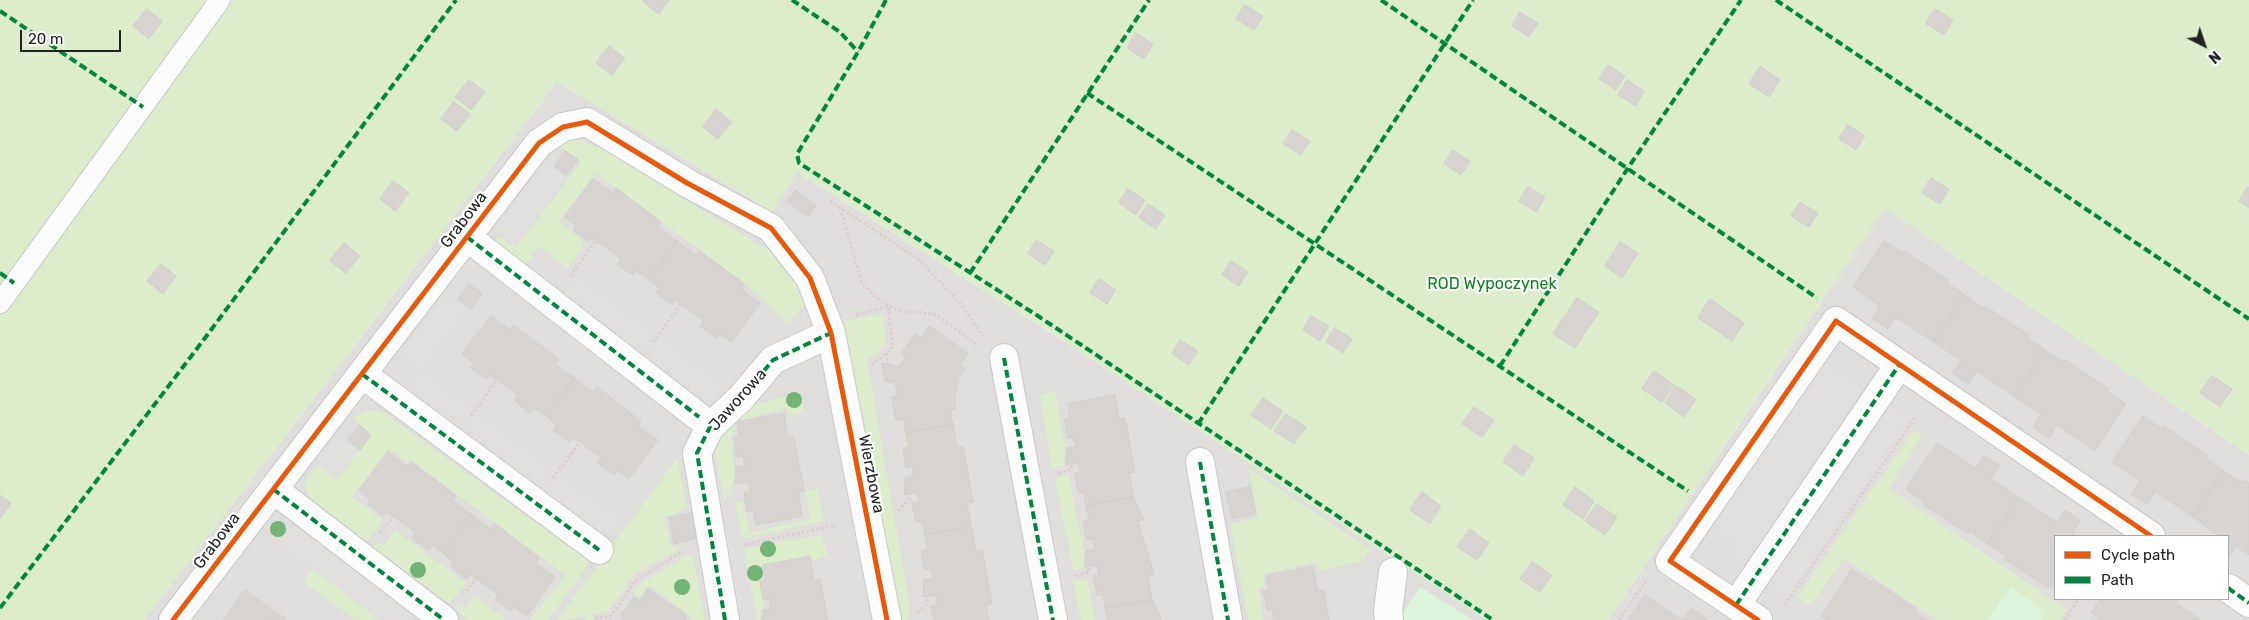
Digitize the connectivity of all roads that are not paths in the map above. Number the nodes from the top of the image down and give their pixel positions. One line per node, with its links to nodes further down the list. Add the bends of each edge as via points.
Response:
1 (220, 0): 3 (lane)
2 (467, 237): 4 (street, Grabowa, via 539,143 563,126 586,122 687,183 771,228); 7 (street, Grabowa); 8 (street)
3 (0, 303)
4 (841, 324): 19 (street, Jaworowa, via 773,360 741,398 710,427 697,453); 20 (street, Wierzbowa, via 868,519)
5 (992, 350): 21 (street)
6 (1899, 365): 11 (street); 16 (street); 16 (street, via 1836,321 1670,561)
7 (362, 374): 10 (street, Grabowa); 12 (street)
8 (699, 417)
9 (1200, 462): 22 (street)
10 (273, 489): 17 (street, Grabowa); 18 (street)
11 (2150, 535)
12 (599, 550)
13 (1393, 572): 23 (street)
14 (2229, 589): 15 (street)
15 (2249, 603)
16 (1747, 613)
17 (173, 620)
18 (444, 620)
19 (725, 620)
20 (887, 620)
21 (1053, 620)
22 (1228, 620)
23 (1389, 620)

